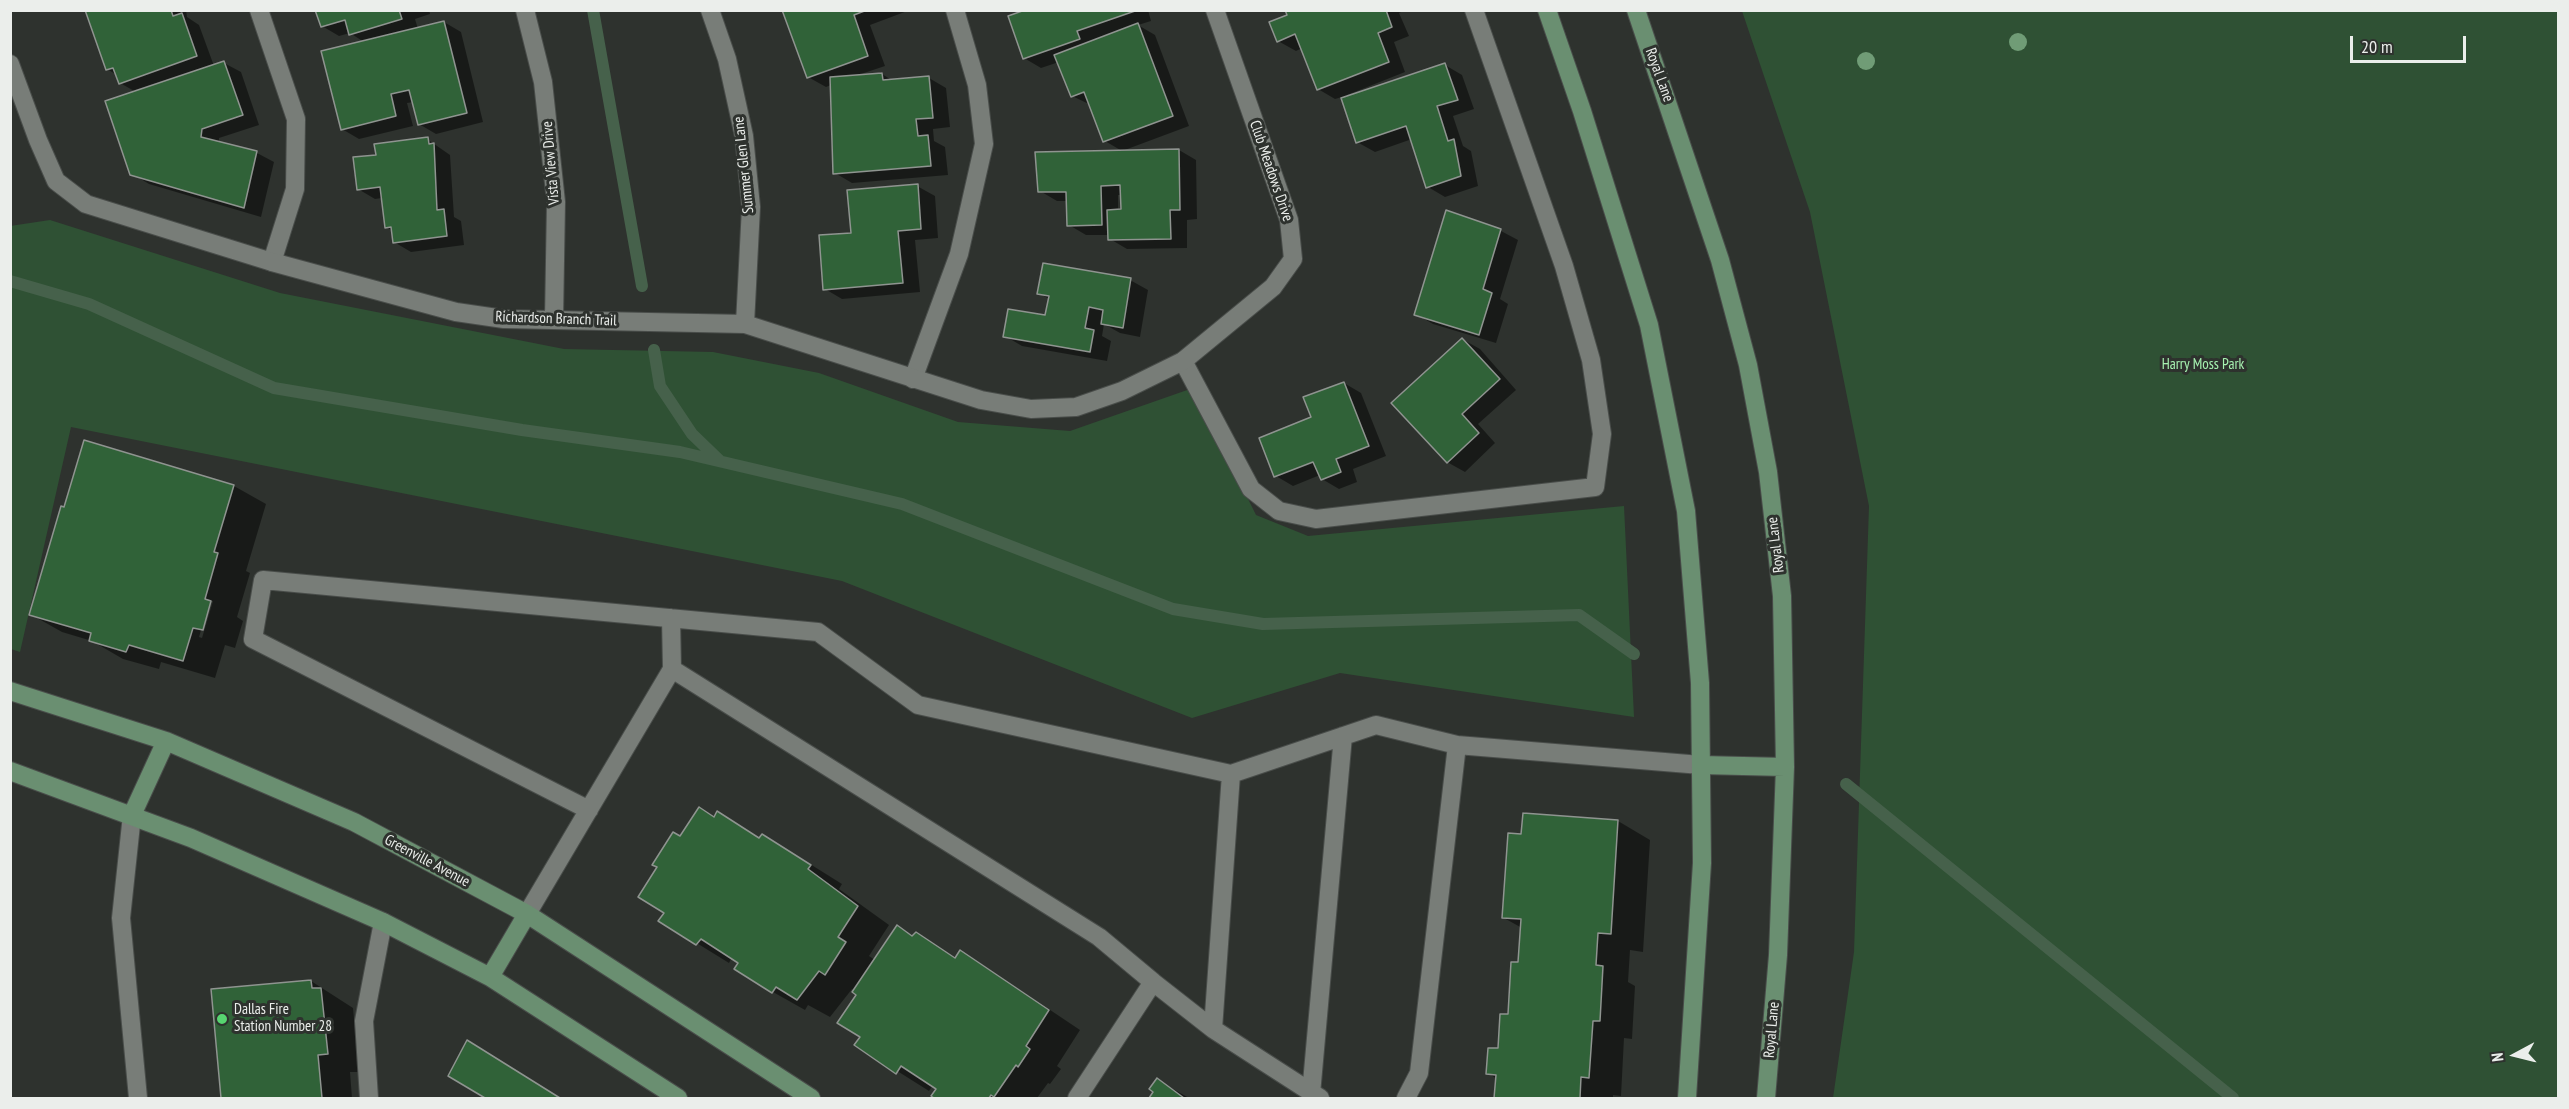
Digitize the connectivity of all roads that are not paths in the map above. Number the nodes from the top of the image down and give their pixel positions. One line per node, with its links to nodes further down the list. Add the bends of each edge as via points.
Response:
1 (259, 10): 10 (street, via 296,119 295,189)
2 (525, 10): 11 (street, Vista View Drive, via 543,82 556,202)
3 (710, 10): 12 (street, Summer Glen Lane, via 727,59 744,136 751,207)
4 (955, 10): 14 (street, via 977,85 984,144 959,254)
5 (1215, 10): 13 (street, Club Meadows Drive, via 1289,220 1293,259 1273,287)
6 (1474, 10): 13 (street, via 1564,266 1591,360 1602,434 1595,487 1316,519 1279,511 1251,489)
7 (1547, 10): 21 (main road, via 1649,325 1686,511 1700,683)
8 (1636, 10): 22 (main road, Royal Lane, via 1720,260 1748,365 1768,472 1782,596)
9 (10, 64): 10 (street, Richardson Branch Trail, via 56,181 86,204)
10 (272, 262): 11 (street, Richardson Branch Trail, via 456,312 504,319)
11 (554, 319): 12 (street, Richardson Branch Trail)
12 (745, 324): 14 (street, Richardson Branch Trail)
13 (1183, 361): 14 (street, Richardson Branch Trail, via 1122,391 1076,407 1031,409 981,400)
14 (913, 380)
15 (671, 618): 16 (street); 24 (street, via 818,632 918,705); 25 (street, via 263,580 253,639)
16 (672, 669): 25 (street); 30 (street, via 1099,937)
17 (10, 691): 19 (main road, Greenville Avenue)
18 (1343, 736): 20 (street, via 1376,724); 24 (street); 32 (street)
19 (166, 741): 26 (main road); 27 (main road, Greenville Avenue, via 354,822)
20 (1456, 745): 21 (street); 38 (street, via 1419,1073)
21 (1701, 765): 22 (main road); 39 (main road, via 1702,863)
22 (1785, 767): 40 (main road, Royal Lane, via 1778,955)
23 (10, 771): 26 (main road)
24 (1231, 774): 31 (street)
25 (589, 810): 27 (street)
26 (132, 815): 28 (main road); 33 (street, via 121,918)
27 (527, 914): 29 (main road); 36 (main road, Greenville Avenue)
28 (383, 922): 29 (main road); 34 (street, via 364,1021)
29 (490, 977): 35 (main road)
30 (1153, 982): 31 (street); 37 (street)
31 (1214, 1029): 32 (street)
32 (1316, 1096)
33 (138, 1098)
34 (369, 1098)
35 (678, 1098)
36 (811, 1098)
37 (1077, 1098)
38 (1406, 1098)
39 (1687, 1098)
40 (1766, 1098)

